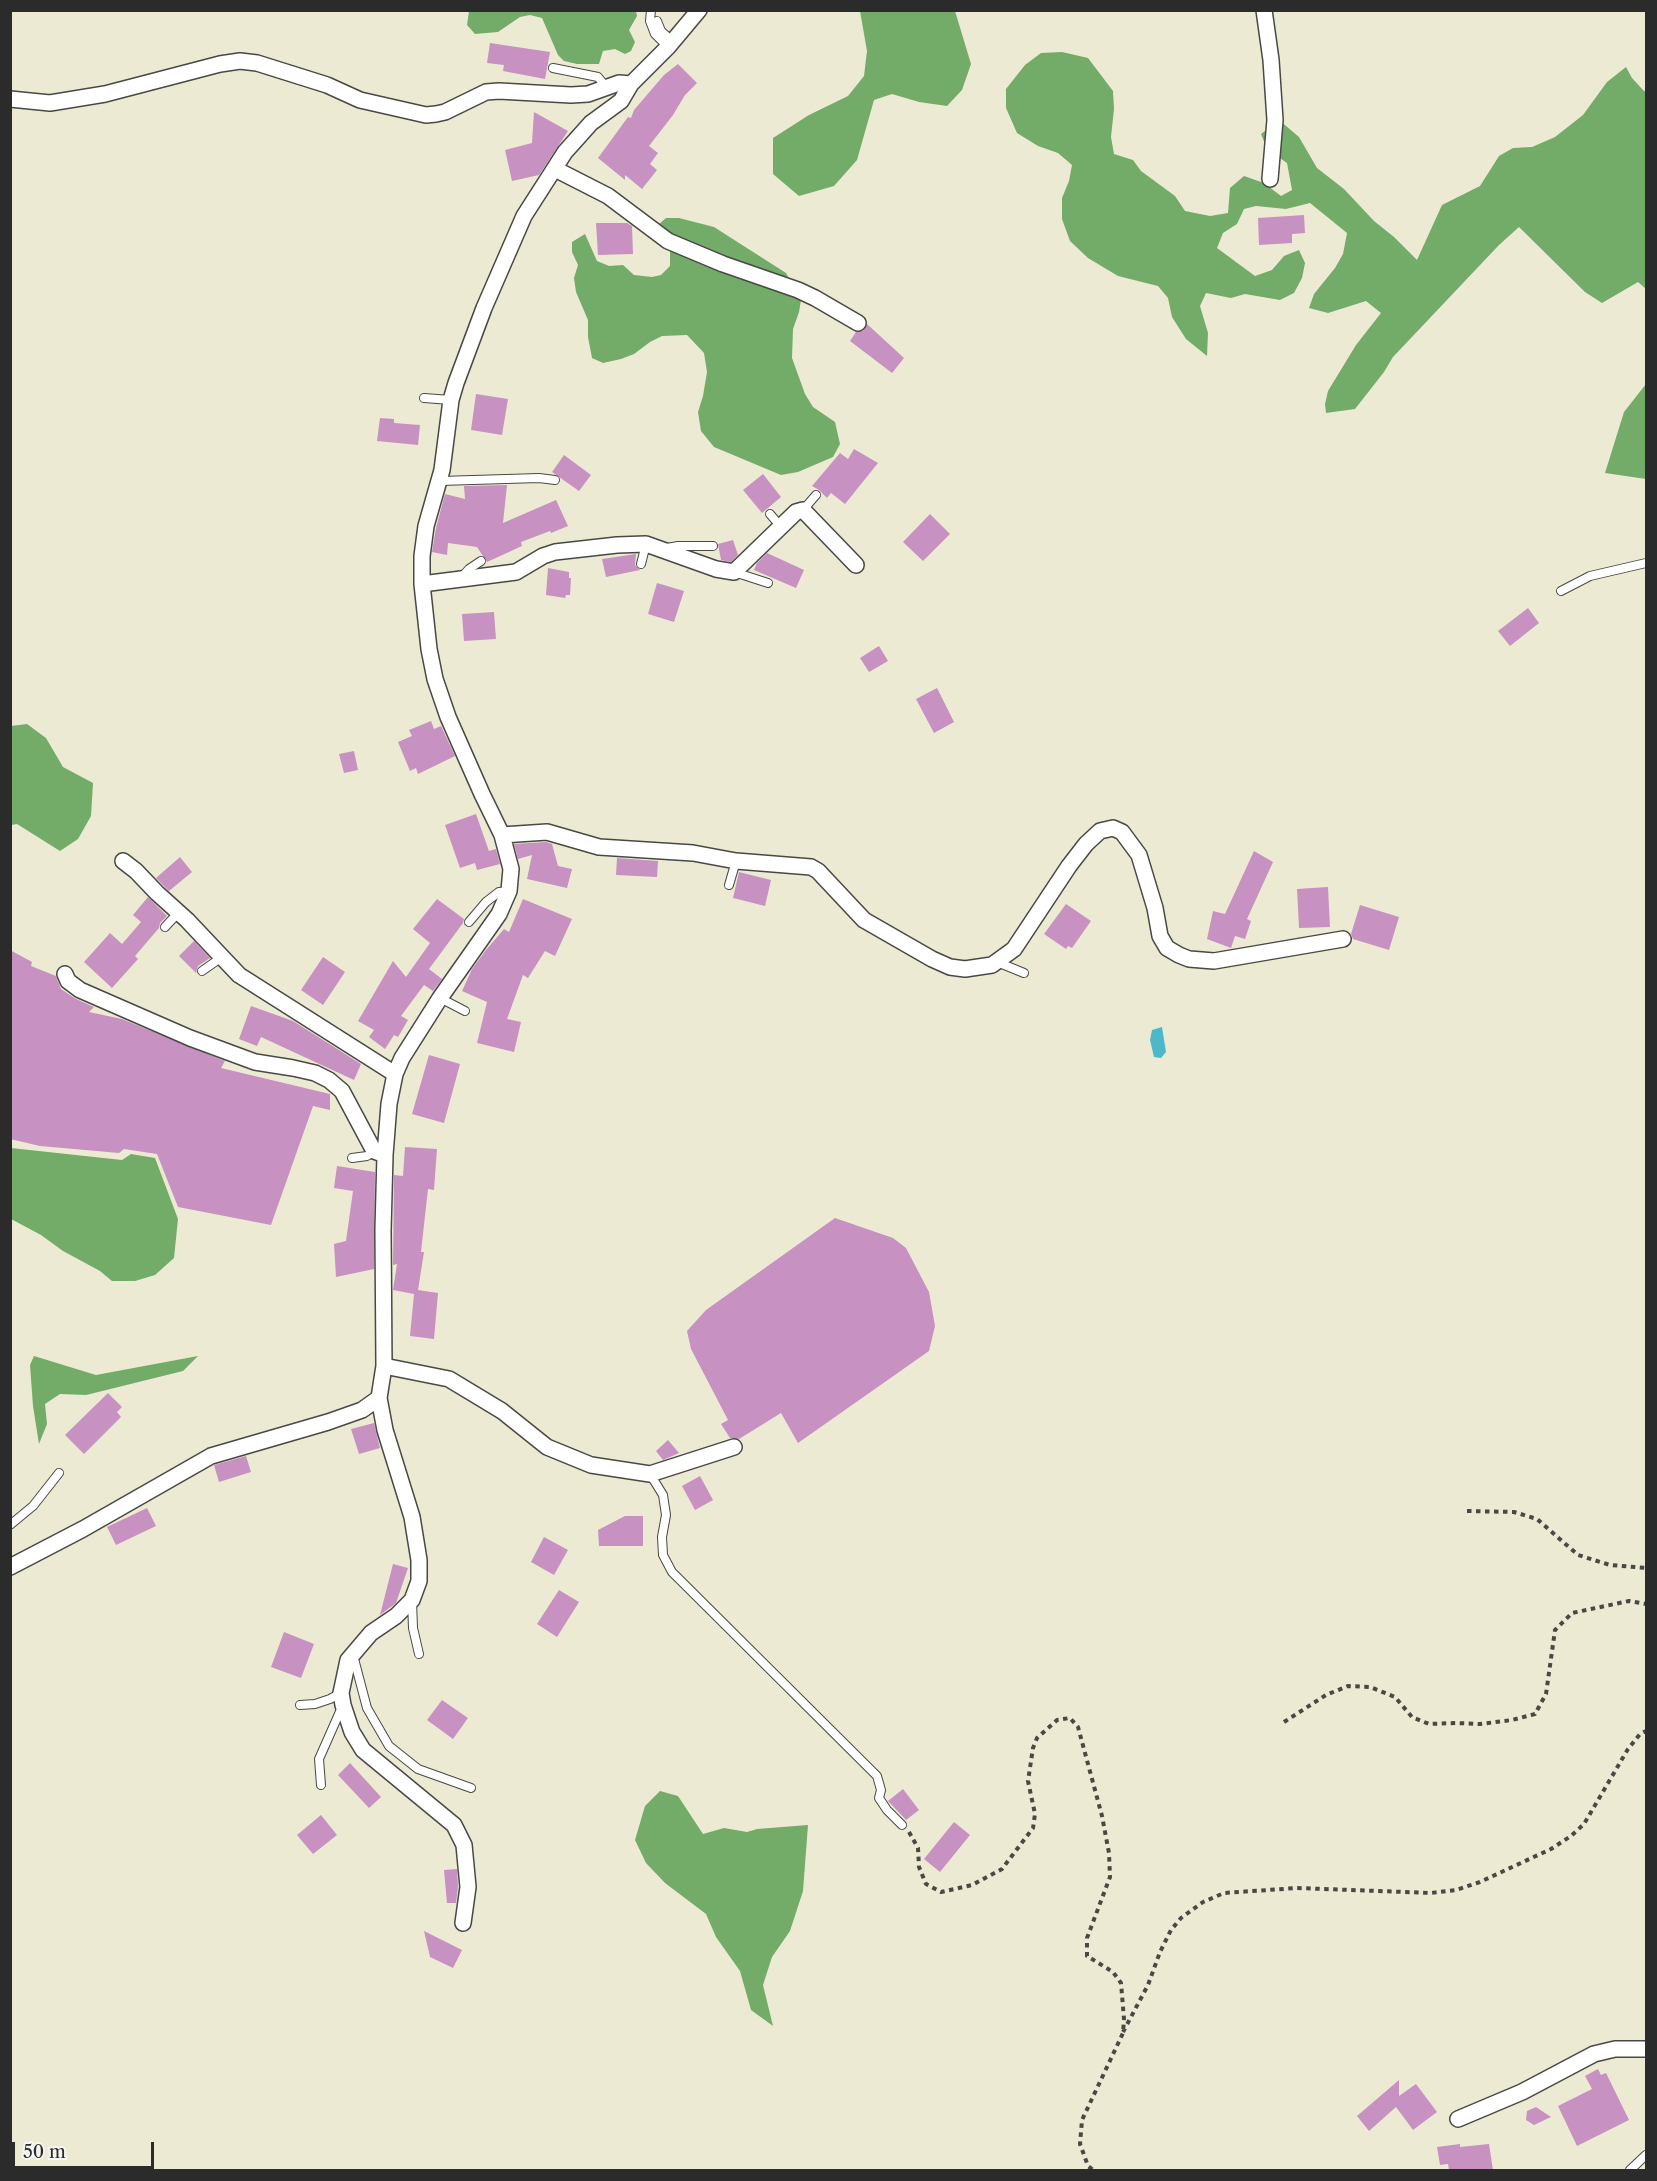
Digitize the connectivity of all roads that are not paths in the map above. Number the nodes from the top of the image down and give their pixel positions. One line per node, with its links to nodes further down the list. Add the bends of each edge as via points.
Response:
1 (651, 10): 5 (lane, via 655,34)
2 (699, 10): 5 (street)
3 (1264, 10): 11 (street, via 1275,120)
4 (657, 21): 5 (lane)
5 (670, 44): 7 (street)
6 (553, 68): 8 (lane, via 598,77)
7 (631, 84): 8 (street); 10 (street, via 621,101 576,137)
8 (606, 87): 9 (street, via 571,95 486,92 445,112 426,115 360,100 327,85 240,61 105,94 50,103)
9 (10, 99)
10 (555, 169): 12 (street, via 608,196 668,241 798,290); 14 (street, via 524,216 484,308)
11 (1270, 179)
12 (858, 323)
13 (424, 398): 14 (lane)
14 (451, 400): 16 (street)
15 (555, 480): 16 (lane)
16 (440, 481): 31 (street, via 426,526)
17 (816, 495): 18 (lane)
18 (803, 510): 20 (street); 27 (street)
19 (770, 514): 20 (lane)
20 (781, 526): 28 (street)
21 (646, 544): 23 (street); 26 (lane); 29 (street, via 555,552 516,572)
22 (713, 546): 23 (lane)
23 (662, 549): 28 (street)
24 (481, 561): 29 (lane)
25 (1647, 563): 32 (lane, via 1590,576)
26 (641, 564)
27 (856, 565)
28 (734, 572): 30 (lane)
29 (460, 579): 31 (street)
30 (768, 583)
31 (422, 584): 33 (street, via 435,679 448,717)
32 (1561, 591)
33 (502, 834): 35 (street, via 547,832 599,847 693,853); 37 (street, via 511,869)
34 (123, 861): 38 (street)
35 (736, 861): 36 (lane); 43 (street, via 811,867 864,920 950,968 981,968)
36 (729, 885)
37 (509, 891): 39 (lane, via 499,892); 47 (street, via 500,914)
38 (178, 913): 40 (lane); 42 (street)
39 (469, 921)
40 (165, 927)
41 (1343, 939): 43 (street, via 1214,961 1179,955 1167,948 1160,936 1139,855 1122,832 1113,828 1100,831 1086,844 1014,949)
42 (222, 957): 44 (lane); 49 (street, via 239,975)
43 (997, 962): 45 (lane)
44 (202, 971)
45 (1024, 973)
46 (66, 974): 50 (street, via 68,981 80,990 190,1038 255,1062 293,1068 329,1080 342,1091)
47 (440, 998): 48 (lane); 49 (street)
48 (465, 1011)
49 (395, 1074): 50 (street)
50 (380, 1153): 51 (lane); 52 (street)
51 (352, 1158)
52 (384, 1366): 53 (street); 56 (street, via 449,1379 502,1411 547,1447 591,1465)
53 (379, 1398): 58 (street, via 362,1410 328,1422 211,1456); 59 (street, via 412,1517 419,1560)
54 (734, 1447): 56 (street)
55 (59, 1473): 57 (lane, via 33,1506)
56 (650, 1474): 66 (lane, via 663,1495 663,1555 672,1572 877,1776 879,1798)
57 (10, 1525)
58 (10, 1567)
59 (412, 1600): 60 (street); 61 (lane)
60 (353, 1654): 62 (street, via 344,1670); 65 (lane, via 367,1708 389,1746 418,1769)
61 (419, 1654)
62 (342, 1699): 63 (lane); 64 (lane, via 319,1760); 67 (street, via 352,1732 363,1750 454,1825 464,1845 468,1887)
63 (300, 1705)
64 (321, 1785)
65 (471, 1788)
66 (902, 1825)
67 (463, 1923)
68 (1647, 2049): 69 (street, via 1615,2049 1594,2054 1522,2092)
69 (1458, 2119)
70 (1647, 2155): 71 (lane)
71 (1630, 2170)

